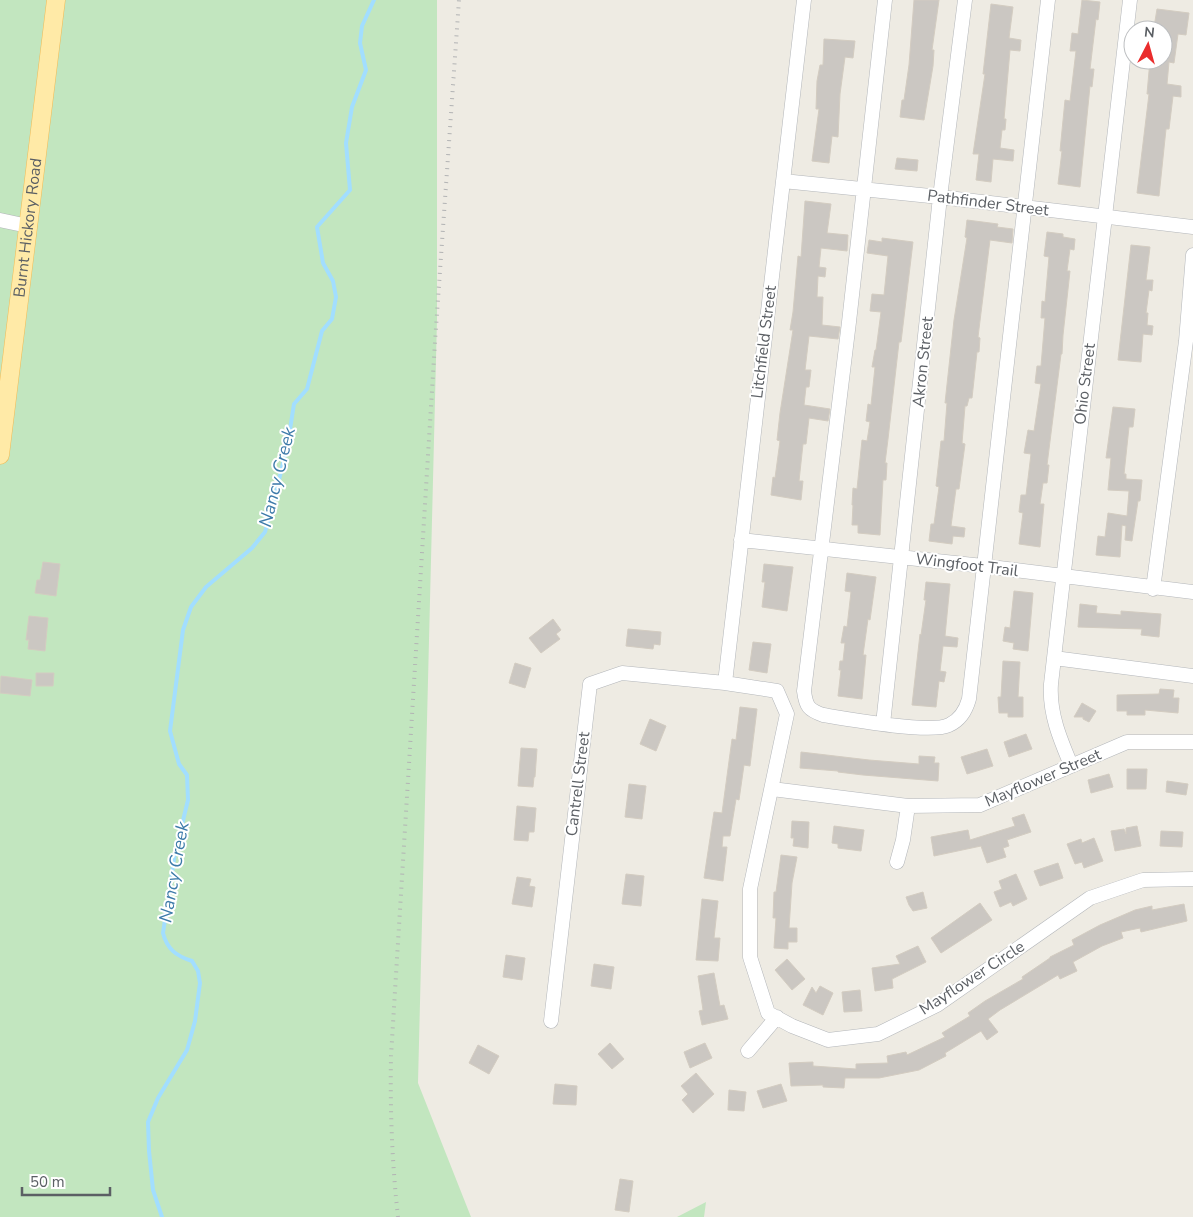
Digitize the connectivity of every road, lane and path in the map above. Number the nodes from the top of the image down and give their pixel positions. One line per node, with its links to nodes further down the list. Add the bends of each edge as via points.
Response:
1 (56, 0): 13 (main road, Burnt Hickory Road)
2 (804, 0): 7 (street, Litchfield Street)
3 (884, 0): 8 (street)
4 (965, 0): 9 (street, Akron Street)
5 (1048, 0): 10 (street)
6 (1130, 0): 11 (street, Ohio Street)
7 (782, 181): 8 (street, Pathfinder Street); 17 (street, Litchfield Street)
8 (864, 189): 9 (street, Pathfinder Street); 18 (street)
9 (940, 197): 10 (street, Pathfinder Street); 19 (street, Akron Street)
10 (1024, 207): 11 (street, Pathfinder Street); 20 (street)
11 (1105, 217): 14 (street, Pathfinder Street); 21 (street, Ohio Street)
12 (0, 220): 13 (street)
13 (28, 226): 16 (main road, Burnt Hickory Road)
14 (1193, 227)
15 (1193, 255): 22 (street, via 1186,342)
16 (0, 455)
17 (741, 540): 18 (street, Wingfoot Trail); 26 (street, Litchfield Street)
18 (822, 550): 19 (street, Wingfoot Trail); 27 (street, via 804,691 806,702 811,711 823,716)
19 (902, 557): 20 (street, Wingfoot Trail); 27 (street, Akron Street)
20 (983, 566): 21 (street, Wingfoot Trail); 27 (street, via 967,708 949,726 937,729)
21 (1062, 577): 22 (street, Wingfoot Trail); 24 (street, Ohio Street)
22 (1153, 589): 23 (street, Wingfoot Trail)
23 (1193, 592)
24 (1054, 658): 25 (street); 29 (street, Ohio Street, via 1050,703)
25 (1193, 676)
26 (725, 684): 30 (street, Mayflower Circle, via 777,691 787,714); 35 (street, Cantrell Street, via 622,673 590,684)
27 (884, 724)
28 (1193, 742): 29 (street, Mayflower Street, via 1127,742)
29 (1071, 765): 31 (street, Mayflower Street, via 980,805)
30 (772, 789): 31 (street, Mayflower Street); 34 (street, Mayflower Circle, via 750,889 750,957 768,1013)
31 (908, 806): 32 (street, via 904,840)
32 (897, 862)
33 (1193, 879): 34 (street, Mayflower Circle, via 1143,880 1090,898 937,1005 878,1034 828,1040)
34 (777, 1017): 36 (street)
35 (551, 1021)
36 (748, 1051)

